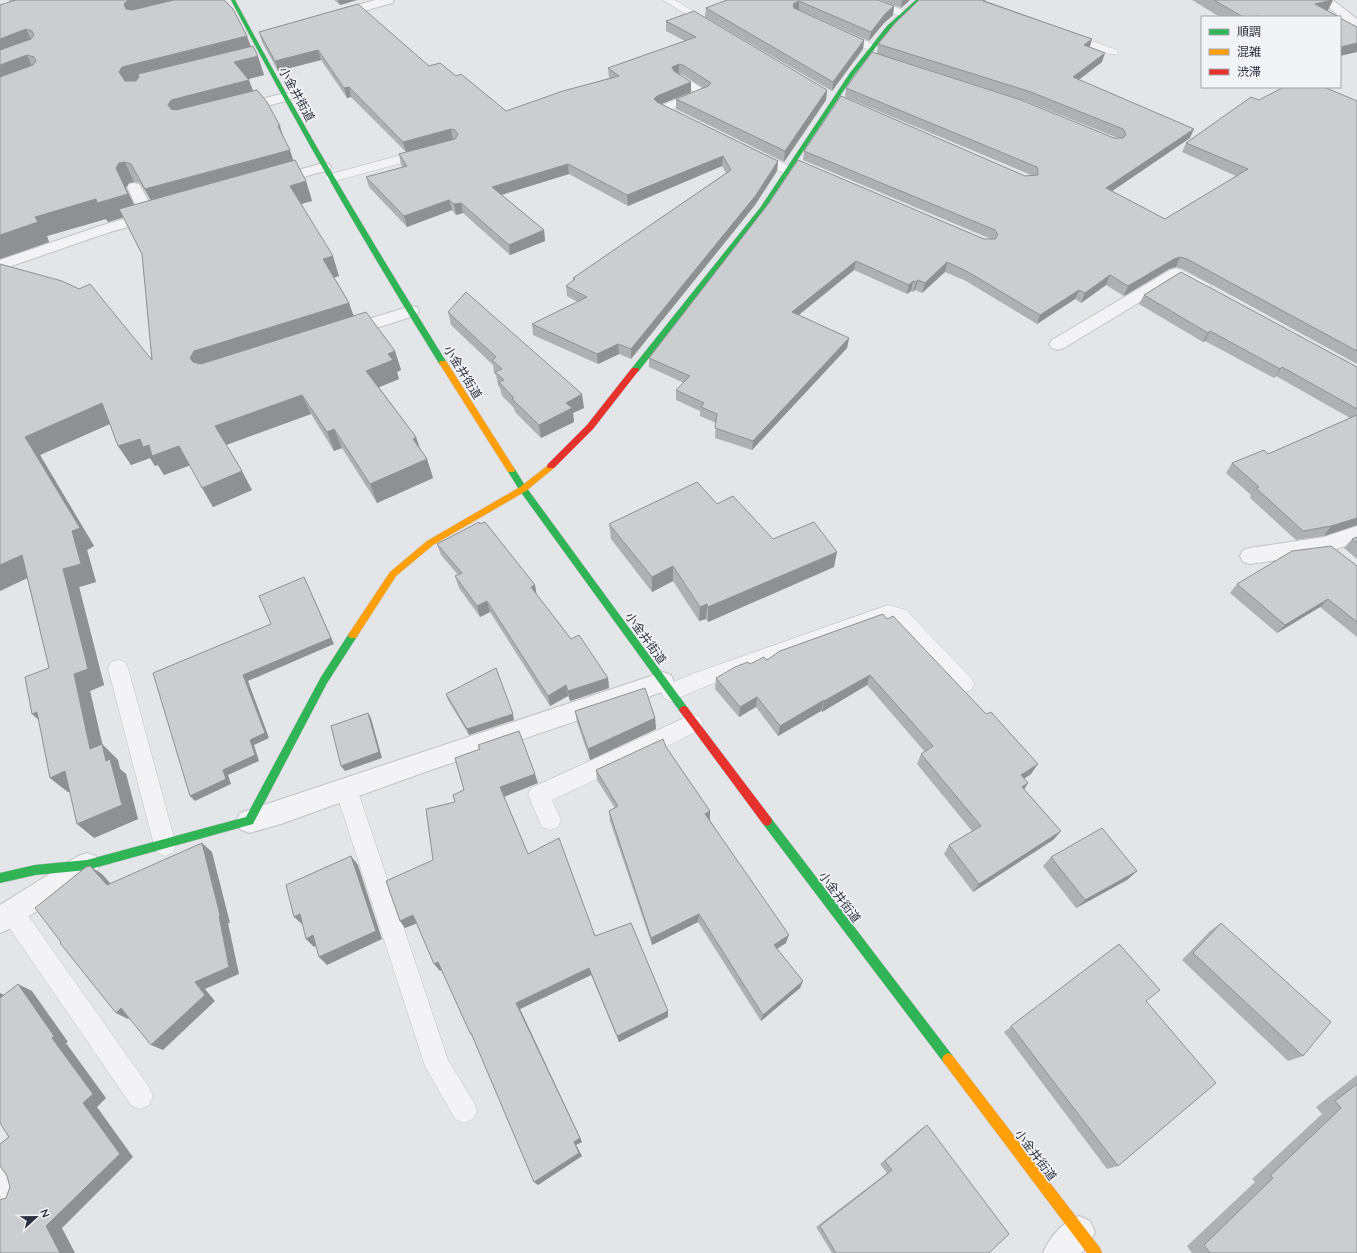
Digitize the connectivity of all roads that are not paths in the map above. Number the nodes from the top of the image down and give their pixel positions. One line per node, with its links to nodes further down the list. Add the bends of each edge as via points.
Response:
1 (388, 0): 10 (street)
2 (668, 0): 14 (lane)
3 (866, 0): 7 (lane)
4 (919, 0): 7 (main road)
5 (1326, 0): 8 (street)
6 (229, 1): 16 (main road, 小金井街道)
7 (904, 14): 17 (main road, via 889,27)
8 (1340, 16)
9 (1341, 17): 11 (street)
10 (320, 19)
11 (1357, 25)
12 (832, 30): 17 (lane)
13 (1056, 30): 18 (lane)
14 (722, 32)
15 (268, 34): 16 (street)
16 (253, 39): 19 (main road, 小金井街道)
17 (870, 51): 20 (lane); 25 (main road)
18 (1113, 52)
19 (263, 58): 21 (street); 24 (main road, 小金井街道)
20 (882, 59)
21 (248, 61)
22 (679, 78): 27 (lane, via 703,93 662,109)
23 (823, 93): 25 (lane)
24 (285, 97): 26 (street); 32 (main road, 小金井街道)
25 (839, 100): 30 (main road)
26 (227, 112)
27 (690, 122)
28 (437, 149): 32 (lane)
29 (746, 150): 30 (lane)
30 (791, 166): 31 (lane); 42 (main road, via 762,209 590,427 548,469)
31 (808, 168)
32 (328, 172): 33 (street); 39 (main road, 小金井街道)
33 (256, 186)
34 (134, 187): 36 (street)
35 (172, 210): 36 (street)
36 (149, 216): 37 (street)
37 (2, 262)
38 (1218, 296): 41 (street, via 1176,273)
39 (411, 311): 40 (street); 42 (main road, 小金井街道)
40 (329, 338)
41 (1058, 344)
42 (523, 489): 49 (main road, 小金井街道); 53 (main road, via 430,543 393,574 324,680)
43 (1357, 534): 44 (street)
44 (1325, 545): 45 (street); 46 (lane)
45 (1250, 556)
46 (1341, 558)
47 (118, 668): 54 (lane)
48 (964, 684): 49 (lane, via 899,615 888,612 702,679)
49 (667, 687): 50 (main road, 小金井街道); 51 (street, via 435,758)
50 (693, 723): 52 (lane, via 538,795); 60 (main road, 小金井街道)
51 (346, 789): 53 (street); 59 (lane, via 438,1066)
52 (550, 820)
53 (249, 821): 54 (main road)
54 (165, 845): 55 (main road)
55 (87, 865): 56 (main road, via 35,870); 57 (street)
56 (0, 878)
57 (6, 916): 58 (lane)
58 (140, 1096)
59 (464, 1110)
60 (1078, 1246)

